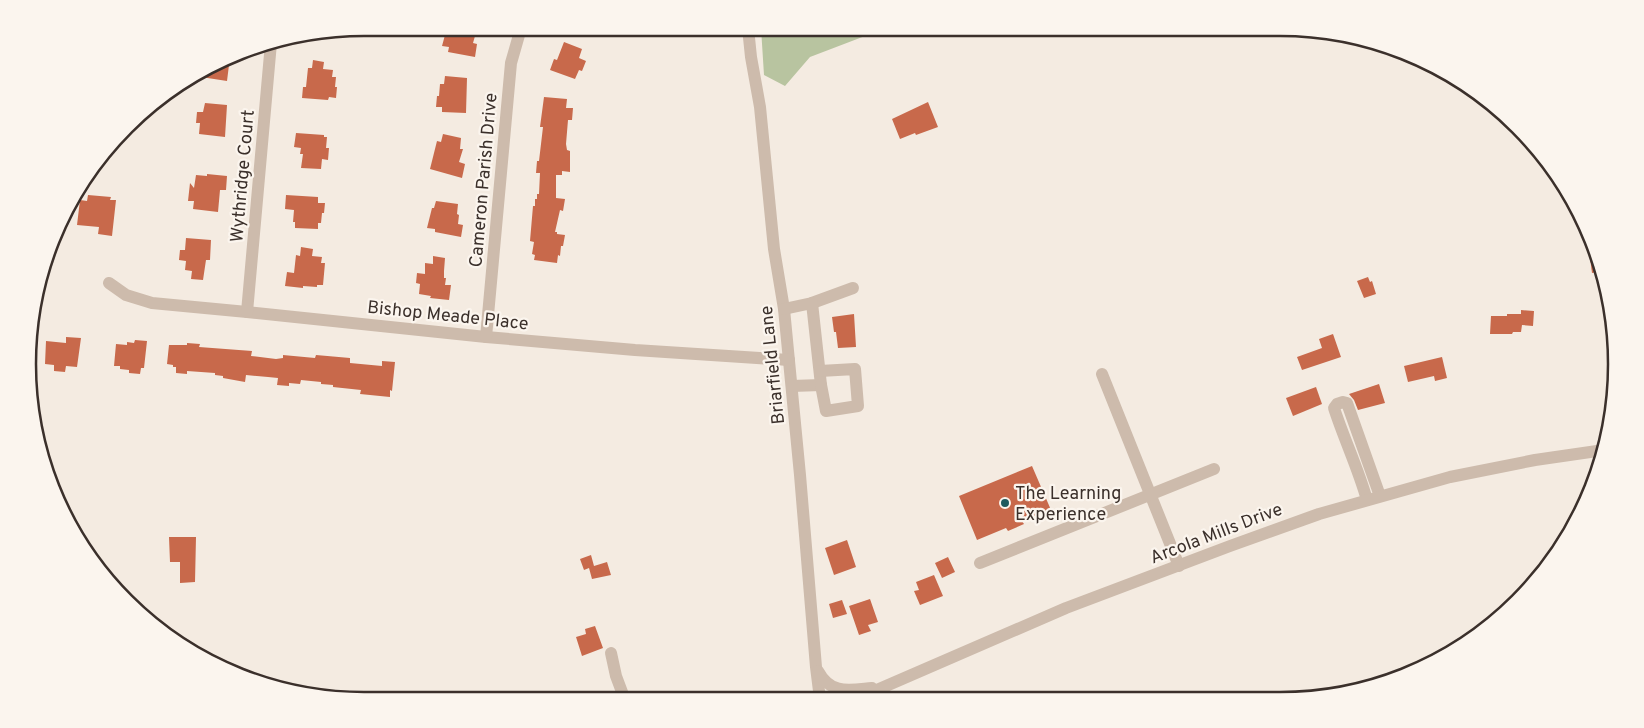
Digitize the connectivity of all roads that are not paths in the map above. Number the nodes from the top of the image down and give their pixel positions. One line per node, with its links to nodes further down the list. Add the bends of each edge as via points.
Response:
1 (519, 36): 9 (street, Cameron Parish Drive, via 511,63)
2 (749, 36): 7 (street, Briarfield Lane)
3 (270, 50): 8 (street, Wythridge Court)
4 (109, 283): 8 (street, Bishop Meade Place, via 126,295 152,304)
5 (853, 288): 6 (street)
6 (812, 303): 7 (street); 11 (street)
7 (784, 308): 10 (street, Briarfield Lane)
8 (247, 312): 9 (street, Bishop Meade Place)
9 (486, 337): 10 (street, Bishop Meade Place)
10 (789, 360): 14 (street, Briarfield Lane)
11 (820, 371): 13 (street); 13 (street, via 855,369 858,406 826,411)
12 (1102, 374): 17 (street)
13 (821, 384): 14 (street)
14 (792, 386): 23 (street, Briarfield Lane)
15 (1596, 451): 18 (street, Arcola Mills Drive, via 1459,475)
16 (1214, 469): 17 (street)
17 (1150, 494): 20 (street); 21 (street)
18 (1380, 496): 19 (street, Arcola Mills Drive); 19 (street, via 1347,404 1336,404 1334,408)
19 (1367, 500): 21 (street, Arcola Mills Drive, via 1311,517)
20 (980, 564)
21 (1179, 566): 24 (street, Arcola Mills Drive, via 1066,608)
22 (611, 653): 25 (street)
23 (816, 666): 24 (street, via 826,683 836,688); 26 (street, Briarfield Lane)
24 (882, 688): 27 (street, Arcola Mills Drive)
25 (622, 692)
26 (819, 692)
27 (873, 692)

